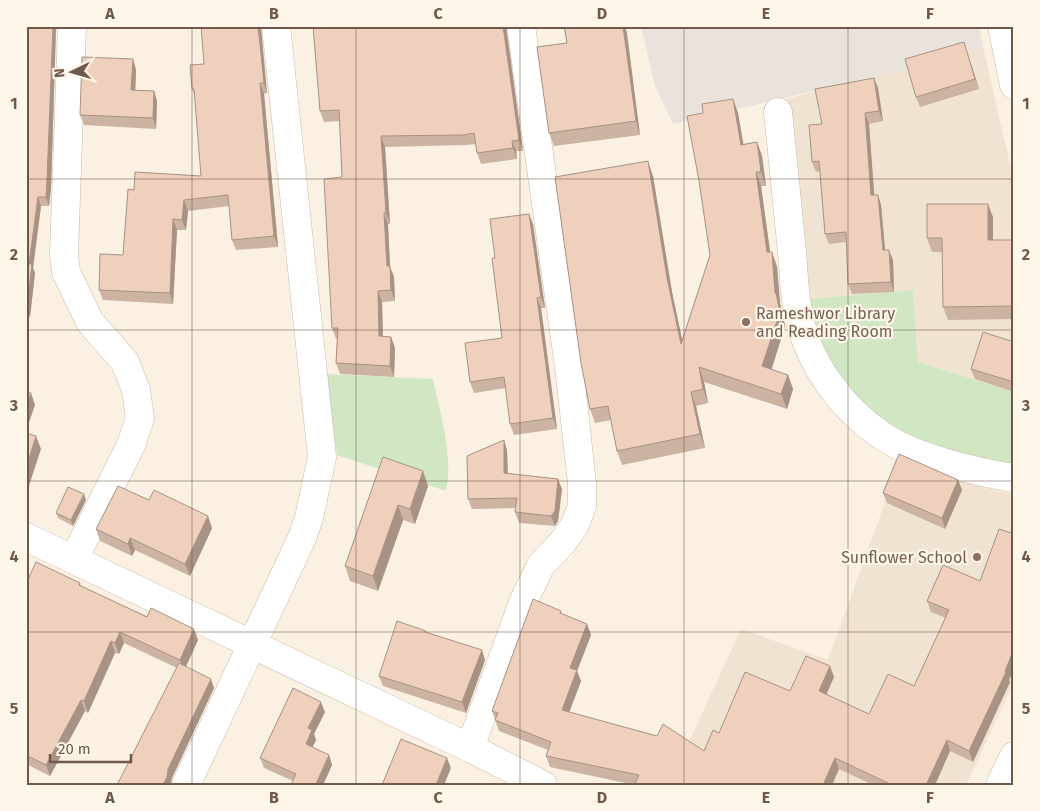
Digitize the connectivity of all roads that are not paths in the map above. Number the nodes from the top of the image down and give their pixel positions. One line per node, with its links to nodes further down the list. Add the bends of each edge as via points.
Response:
1 (72, 26): 9 (street, via 66,272 90,322 126,362 136,390 140,418)
2 (276, 26): 10 (street, via 322,457 302,538)
3 (521, 26): 11 (street, via 569,367 582,506 575,525 541,565 524,600)
4 (1002, 26): 5 (street)
5 (1014, 85)
6 (778, 112): 7 (street, via 799,316 812,356 832,389 852,412 885,438 949,464)
7 (1014, 478)
8 (26, 537): 9 (street)
9 (74, 559): 10 (street)
10 (252, 644): 11 (street); 13 (street)
11 (470, 748): 14 (street)
12 (1014, 756): 15 (street)
13 (186, 785)
14 (543, 785)
15 (1000, 785)

